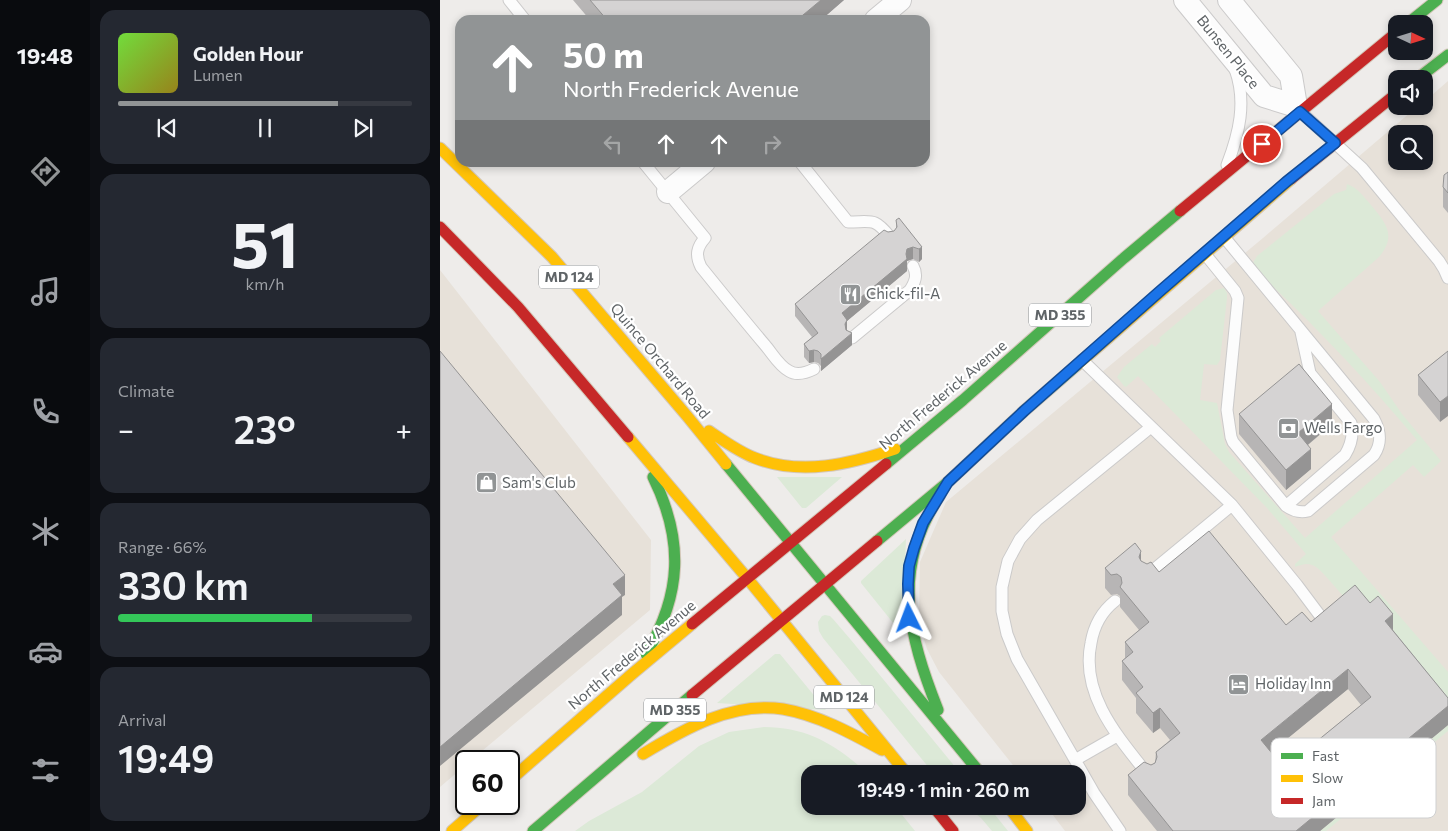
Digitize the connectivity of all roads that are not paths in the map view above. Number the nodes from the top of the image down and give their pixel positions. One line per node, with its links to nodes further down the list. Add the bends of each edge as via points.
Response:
1 (509, 0): 6 (lane)
2 (900, 0): 7 (street)
3 (1185, 0): 10 (street, Bunsen Place)
4 (1229, 0): 14 (street, via 1291,76)
5 (1437, 0): 8 (main road)
6 (521, 15)
7 (882, 15)
8 (1419, 15)
9 (1388, 39): 14 (main road, North Frederick Avenue / MD 355)
10 (1229, 53): 14 (street, Bunsen Place, via 1264,96); 22 (lane, via 1241,98 1235,143)
11 (1448, 55): 12 (main road)
12 (1429, 70)
13 (1388, 100): 15 (main road, MD 355)
14 (1298, 109): 15 (lane); 22 (main road, North Frederick Avenue / MD 355)
15 (1335, 143): 26 (main road, MD 355); 29 (lane, via 1391,202 1439,261)
16 (440, 148): 17 (main road, Quince Orchard Road / MD 124)
17 (455, 163)
18 (460, 167): 34 (main road, Quince Orchard Road / MD 124, via 552,257)
19 (647, 167): 23 (lane)
20 (698, 167): 23 (street)
21 (804, 167): 25 (lane, via 848,222 877,223)
22 (1222, 178): 36 (main road, North Frederick Avenue / MD 355, via 1124,258)
23 (668, 192): 33 (lane, via 705,238 697,252 701,267 770,352 789,372 806,374)
24 (440, 227): 37 (main road, MD 124, via 518,306)
25 (890, 237)
26 (1224, 237): 27 (main road, MD 355); 30 (lane)
27 (1205, 254): 32 (main road, MD 355); 40 (lane, via 1238,298 1226,410 1231,437)
28 (913, 266): 31 (lane, via 916,276 910,290)
29 (1448, 278)
30 (1301, 331): 40 (lane, via 1310,372 1351,423 1352,439 1345,455); 40 (lane, via 1374,419 1380,438 1370,459 1312,510 1299,512)
31 (852, 338)
32 (1082, 360): 35 (lane); 38 (main road, MD 355)
33 (814, 369)
34 (687, 416): 36 (main road, via 735,448 762,461 792,467 828,467); 41 (main road, Quince Orchard Road / MD 124)
35 (1151, 426): 39 (lane); 52 (lane, via 1037,520 1020,539 1008,562 1002,587 1002,612 1017,659)
36 (908, 445): 41 (main road, North Frederick Avenue / MD 355)
37 (642, 453): 43 (main road, MD 124); 48 (main road, via 664,502 674,542 675,567 673,592 665,619)
38 (948, 482): 44 (main road, MD 355); 49 (main road, via 923,523 912,557 908,584 909,618 914,641)
39 (1232, 505): 42 (lane); 47 (lane)
40 (1286, 506)
41 (790, 543): 43 (main road, North Frederick Avenue / MD 355); 44 (main road, Quince Orchard Road / MD 124)
42 (1146, 576)
43 (747, 578): 46 (main road, MD 124); 48 (main road, North Frederick Avenue / MD 355)
44 (824, 584): 46 (main road, MD 355); 49 (main road, MD 124)
45 (1115, 601): 50 (lane, via 1098,619 1089,660 1098,702)
46 (781, 620): 51 (main road, MD 124); 60 (main road, MD 355)
47 (1324, 621)
48 (632, 674): 55 (main road, North Frederick Avenue / MD 355)
49 (947, 732): 54 (main road, MD 124)
50 (1118, 736): 52 (lane); 56 (lane)
51 (892, 755): 53 (main road, MD 124); 60 (main road, via 802,714 769,708 741,710 703,722 674,736)
52 (1075, 760): 65 (lane)
53 (900, 765)
54 (974, 765)
55 (520, 771)
56 (1150, 777)
57 (470, 815): 61 (main road)
58 (940, 815): 63 (main road)
59 (1015, 815): 64 (main road)
60 (551, 816): 62 (main road, MD 355)
61 (452, 831)
62 (533, 831)
63 (953, 831)
64 (1027, 831)
65 (1120, 831)

